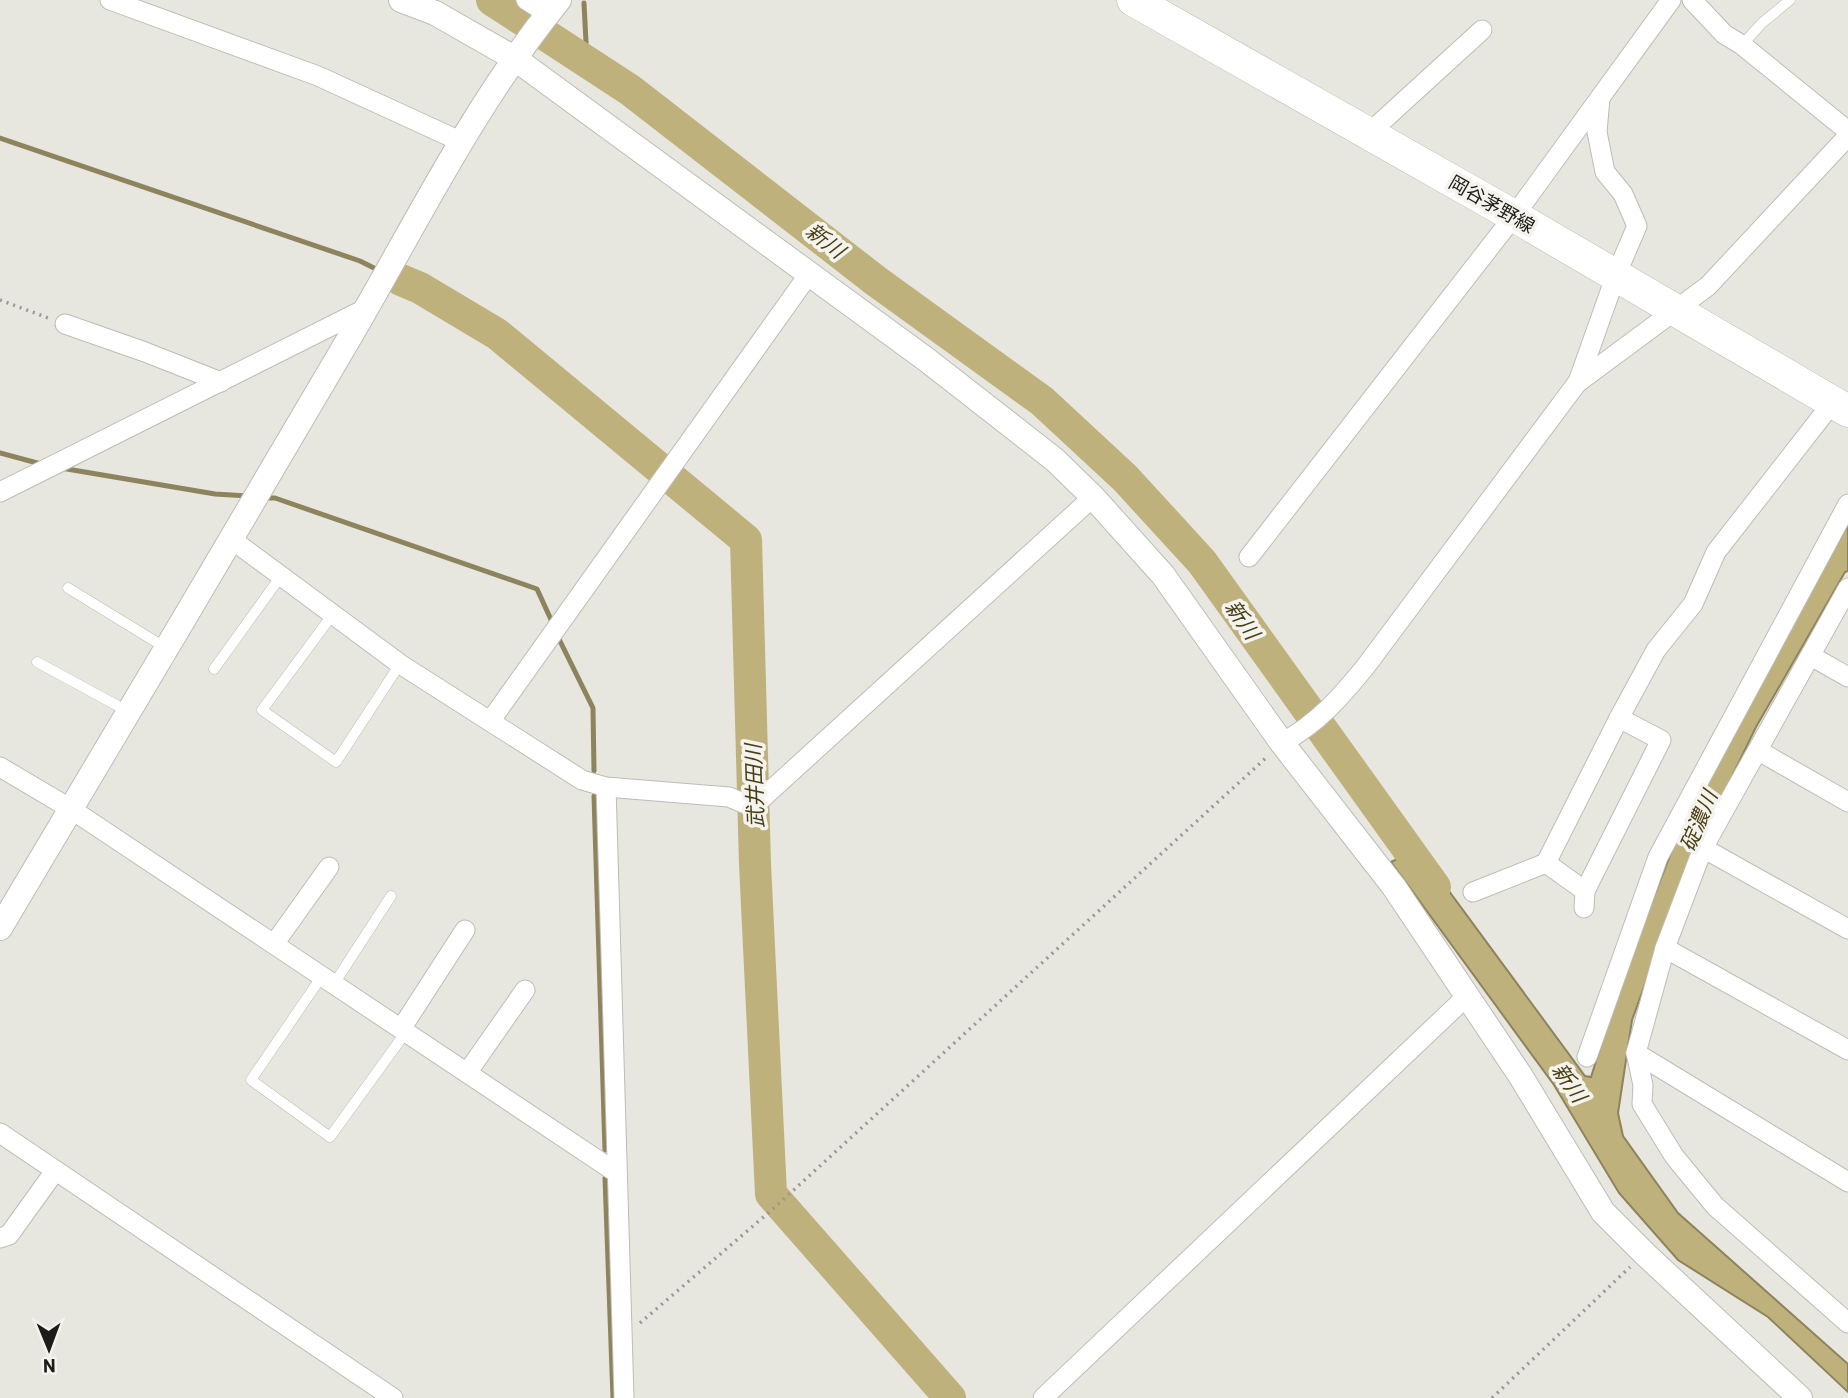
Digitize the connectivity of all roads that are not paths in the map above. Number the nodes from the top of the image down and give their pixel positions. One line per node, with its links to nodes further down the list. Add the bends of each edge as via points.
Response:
1 (110, 0): 15 (street, via 318,76)
2 (401, 0): 11 (street, via 435,13)
3 (526, 0): 8 (street)
4 (1133, 0): 13 (main road, 岡谷茅野線)
5 (1671, 0): 12 (street)
6 (1692, 0): 10 (street, via 1724,34)
7 (1790, 0): 10 (lane)
8 (545, 18): 11 (street)
9 (1482, 30): 13 (street)
10 (1742, 45): 14 (street)
11 (514, 58): 15 (street); 17 (street)
12 (1600, 98): 16 (street); 18 (street, via 1597,132 1605,172 1623,194 1637,226)
13 (1368, 134): 16 (main road, 岡谷茅野線)
14 (1848, 134): 20 (street, via 1708,286)
15 (462, 142): 19 (street)
16 (1514, 216): 18 (main road, 岡谷茅野線); 29 (street)
17 (809, 274): 26 (street, via 1044,451); 42 (street)
18 (1616, 275): 20 (main road, 岡谷茅野線); 23 (street)
19 (367, 308): 22 (street); 28 (street)
20 (1675, 309): 23 (street); 24 (main road, 岡谷茅野線)
21 (65, 324): 22 (street)
22 (221, 382): 25 (street)
23 (1577, 383): 43 (street, via 1366,666 1328,711)
24 (1841, 407): 41 (street, via 1716,552 1693,604 1656,650)
25 (0, 492)
26 (1093, 498): 43 (street, via 1163,575); 46 (street, via 750,803 729,797)
27 (1848, 504): 65 (street, via 1658,858)
28 (231, 539): 30 (street); 34 (street)
29 (1249, 557)
30 (281, 576): 33 (street); 38 (lane)
31 (68, 588): 34 (lane)
32 (1848, 588): 35 (street)
33 (333, 614): 37 (street); 37 (lane, via 262,710 336,762)
34 (167, 648): 40 (street)
35 (1811, 656): 39 (street); 44 (street)
36 (37, 662): 40 (lane)
37 (400, 664): 42 (street)
38 (214, 669)
39 (1848, 677)
40 (129, 712): 48 (street)
41 (1619, 718): 50 (street); 50 (street, via 1661,740 1584,900)
42 (491, 720): 46 (street, via 582,780)
43 (1292, 737): 61 (street)
44 (1759, 751): 47 (street); 49 (street)
45 (0, 767): 48 (street)
46 (606, 787): 69 (street)
47 (1848, 802)
48 (71, 809): 54 (street); 57 (street)
49 (1703, 848): 55 (street); 58 (street)
50 (1546, 863): 52 (street)
51 (329, 867): 57 (street)
52 (1473, 892)
53 (391, 896): 59 (lane)
54 (0, 928)
55 (1848, 929)
56 (465, 930): 62 (street)
57 (274, 944): 59 (street)
58 (1665, 948): 63 (street); 64 (street)
59 (328, 980): 62 (street); 62 (lane, via 251,1080 330,1137)
60 (525, 989): 66 (street)
61 (1467, 996): 75 (street); 76 (street, via 1603,1212)
62 (403, 1030): 66 (street)
63 (1848, 1050)
64 (1636, 1053): 70 (street); 72 (street, via 1642,1104 1674,1156 1715,1206)
65 (1587, 1057)
66 (467, 1073): 69 (street)
67 (0, 1133): 68 (street)
68 (55, 1171): 71 (street, via 9,1235); 73 (street)
69 (617, 1173): 74 (street)
70 (1848, 1182)
71 (0, 1238)
72 (1848, 1323)
73 (393, 1398)
74 (624, 1398)
75 (1043, 1398)
76 (1800, 1398)

